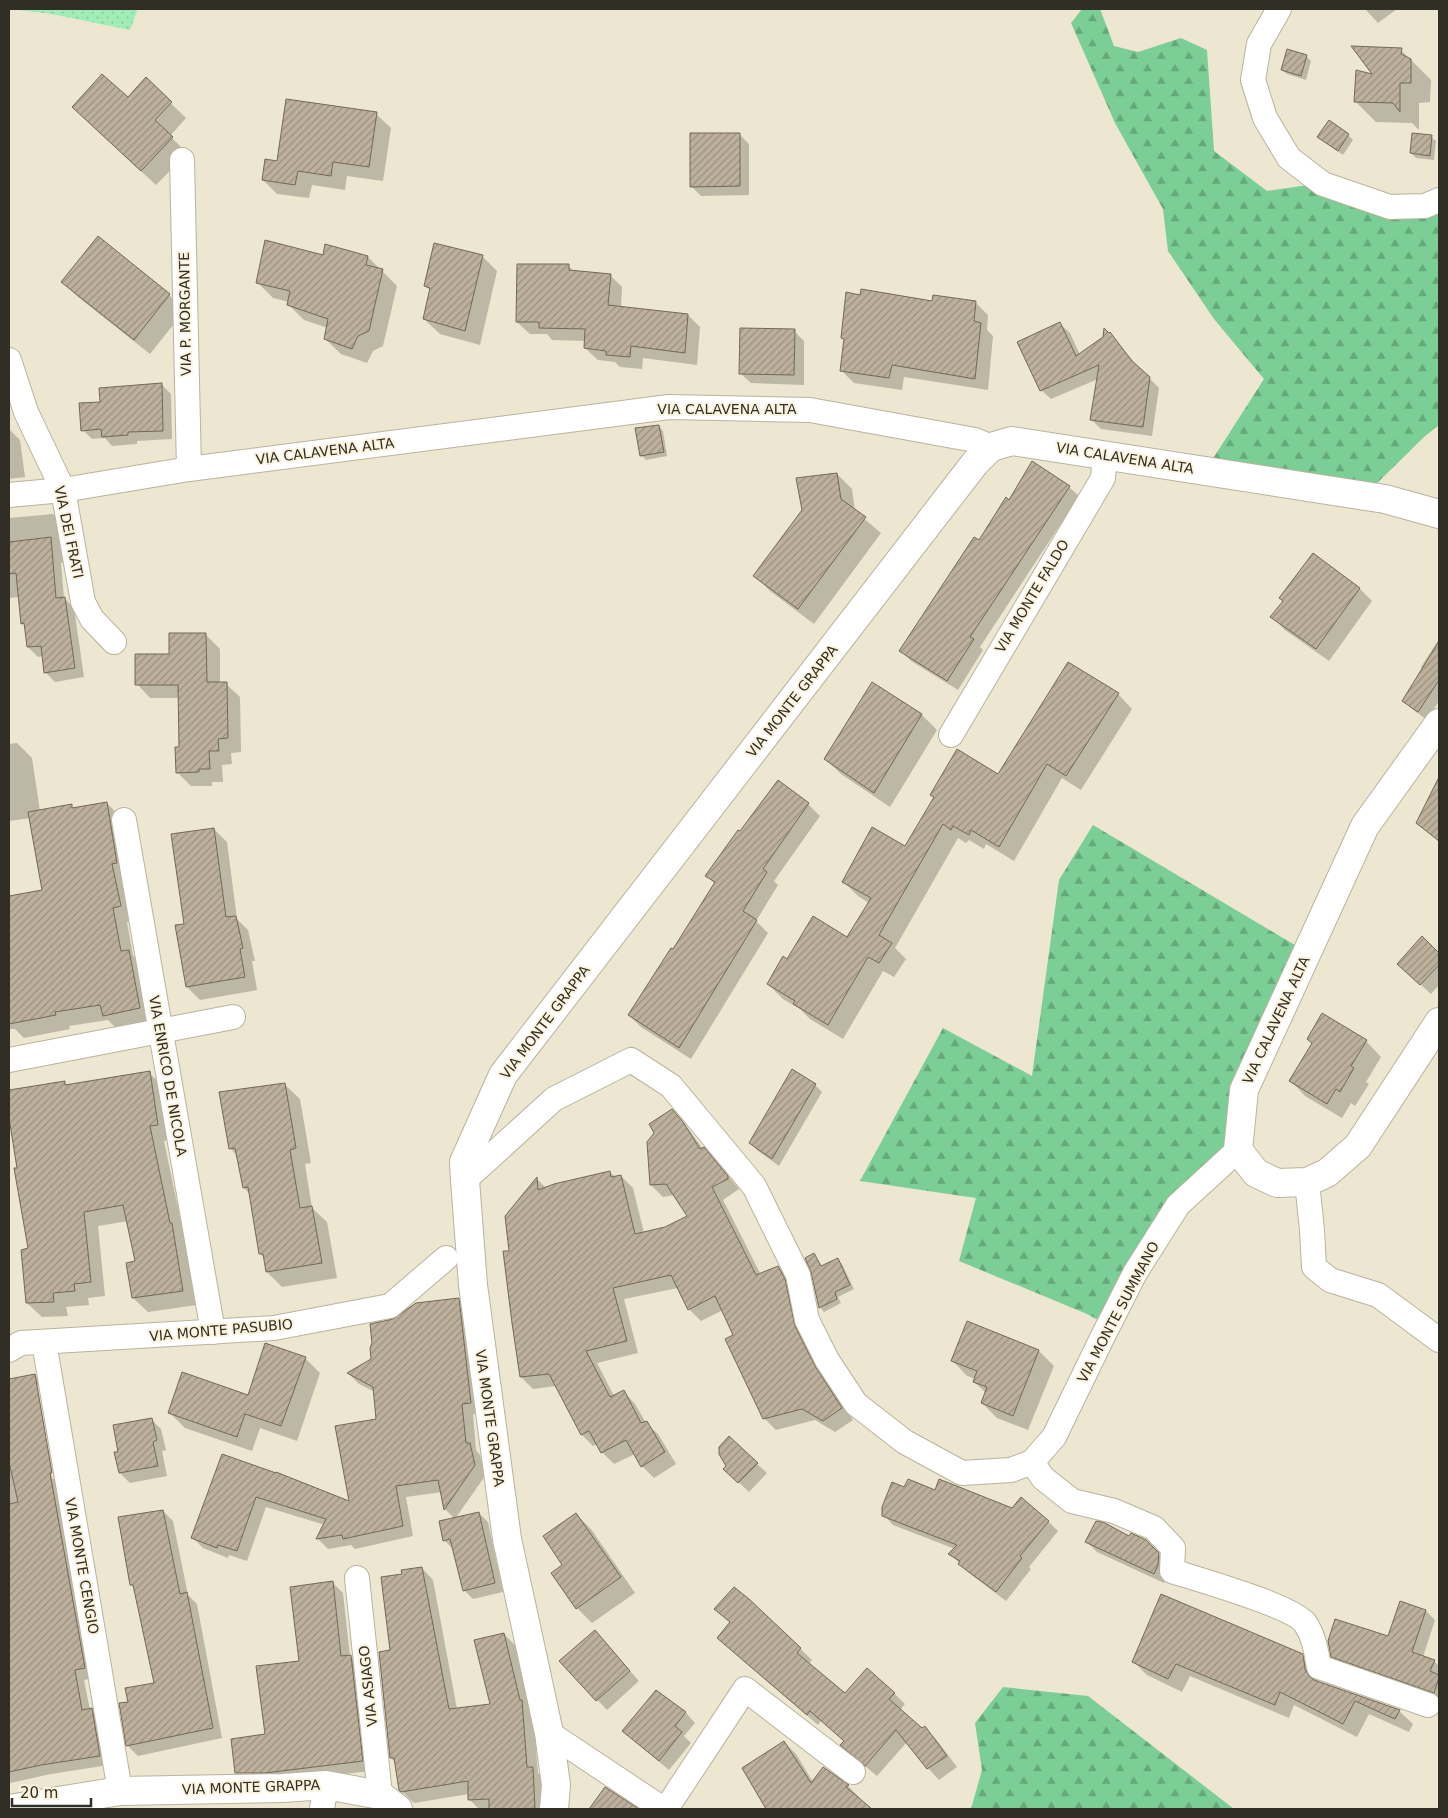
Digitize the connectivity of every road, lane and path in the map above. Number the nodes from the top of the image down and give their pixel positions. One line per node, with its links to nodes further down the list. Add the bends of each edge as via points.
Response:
1 (1279, 9): 3 (street, via 1259,44 1253,80 1266,118 1290,158 1324,184 1390,206 1425,206)
2 (182, 160): 7 (street, VIA P. MORGANTE)
3 (1439, 200)
4 (9, 360): 8 (street, VIA DEI FRATI, via 26,412)
5 (991, 447): 6 (street, VIA CALAVENA ALTA, via 1012,441); 7 (street, VIA CALAVENA ALTA, via 974,440 810,410 669,407); 20 (street, VIA MONTE GRAPPA, via 969,471 503,1075 464,1162)
6 (1105, 455): 10 (street, VIA CALAVENA ALTA, via 1385,498); 13 (street, VIA MONTE FALDO, via 1103,478)
7 (189, 469): 8 (street, VIA CALAVENA ALTA)
8 (63, 490): 9 (street, VIA CALAVENA ALTA); 11 (street, VIA DEI FRATI, via 84,602 92,619)
9 (9, 495)
10 (1439, 514)
11 (114, 642)
12 (1439, 723): 19 (street, VIA CALAVENA ALTA, via 1365,826 1244,1090)
13 (951, 735)
14 (124, 820): 17 (street, VIA ENRICO DE NICOLA)
15 (233, 1017): 17 (street)
16 (1439, 1022): 21 (street, via 1358,1146 1326,1173)
17 (160, 1031): 18 (street); 23 (street, VIA ENRICO DE NICOLA)
18 (9, 1060)
19 (1238, 1150): 21 (street, via 1256,1172 1277,1183); 27 (street, VIA MONTE SUMMANO, via 1178,1205 1136,1272 1054,1437)
20 (465, 1180): 27 (street, VIA MONTE SUMMANO, via 554,1099 631,1060 672,1086 754,1186 798,1275 807,1320 827,1360 856,1404 905,1442 962,1473 1011,1470); 30 (street, VIA MONTE GRAPPA, via 473,1284 507,1539)
21 (1307, 1182): 24 (street, via 1314,1267 1330,1280 1378,1295)
22 (446, 1258): 23 (street, VIA MONTE PASUBIO, via 390,1306 274,1328)
23 (214, 1332): 25 (street, VIA MONTE PASUBIO)
24 (1439, 1340)
25 (44, 1342): 26 (street, VIA MONTE PASUBIO, via 21,1344); 32 (street, VIA MONTE CENGIO)
26 (9, 1350)
27 (1032, 1462): 29 (street, via 1043,1478 1072,1501 1114,1511 1154,1528 1173,1548 1172,1571 1272,1604 1304,1621 1313,1636 1319,1667)
28 (357, 1578): 34 (street, VIA ASIAGO)
29 (1428, 1705)
30 (549, 1732): 36 (street, VIA MONTE GRAPPA, via 556,1784); 37 (street)
31 (852, 1772): 37 (street, via 745,1689)
32 (120, 1791): 33 (street, VIA MONTE GRAPPA, via 283,1788); 35 (street, VIA MONTE GRAPPA)
33 (324, 1797): 34 (street, VIA MONTE GRAPPA)
34 (389, 1802)
35 (9, 1809)
36 (554, 1809)
37 (664, 1809)

